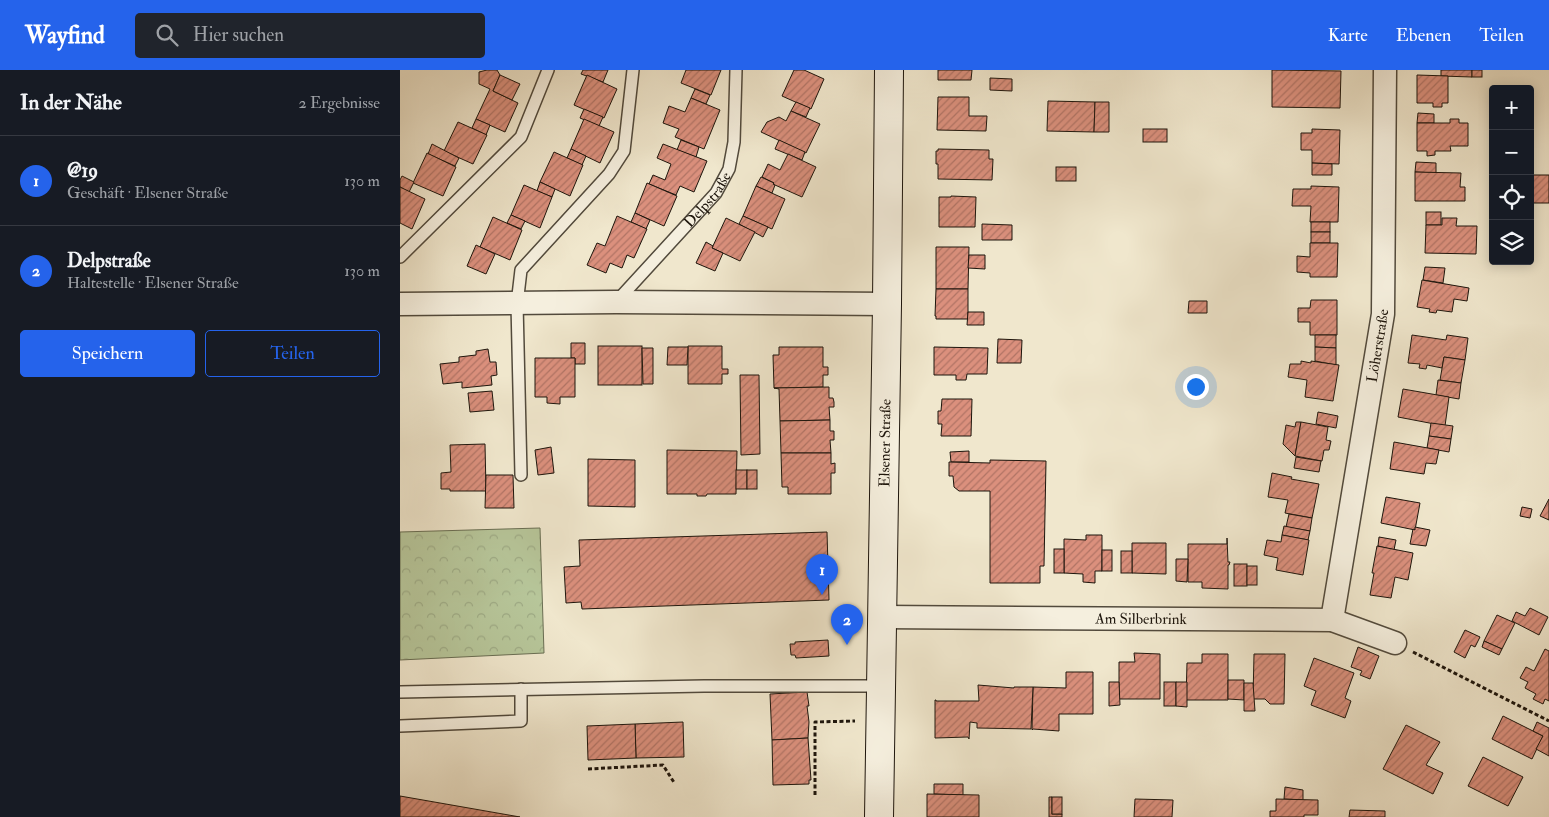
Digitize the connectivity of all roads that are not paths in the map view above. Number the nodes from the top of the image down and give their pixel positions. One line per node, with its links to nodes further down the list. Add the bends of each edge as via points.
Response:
1 (548, 70): 6 (lane, via 521,136)
2 (633, 70): 9 (lane, via 624,151 609,174 521,270)
3 (736, 70): 7 (lane, Delpstraße, via 734,142 729,169 716,193)
4 (889, 70): 10 (street, Elsener Straße)
5 (1385, 70): 13 (street, Löherstraße, via 1383,314)
6 (400, 257)
7 (616, 302): 9 (street); 10 (street)
8 (400, 304): 9 (street)
9 (517, 304): 11 (lane)
10 (887, 304): 12 (street, Elsener Straße)
11 (521, 475)
12 (882, 617): 13 (street, Am Silberbrink); 15 (street, Elsener Straße)
13 (1332, 620): 14 (street, Am Silberbrink)
14 (1395, 643)
15 (882, 686): 16 (lane); 19 (street, Elsener Straße)
16 (521, 689): 17 (lane); 18 (lane, via 521,721)
17 (400, 692)
18 (400, 726)
19 (879, 817)

